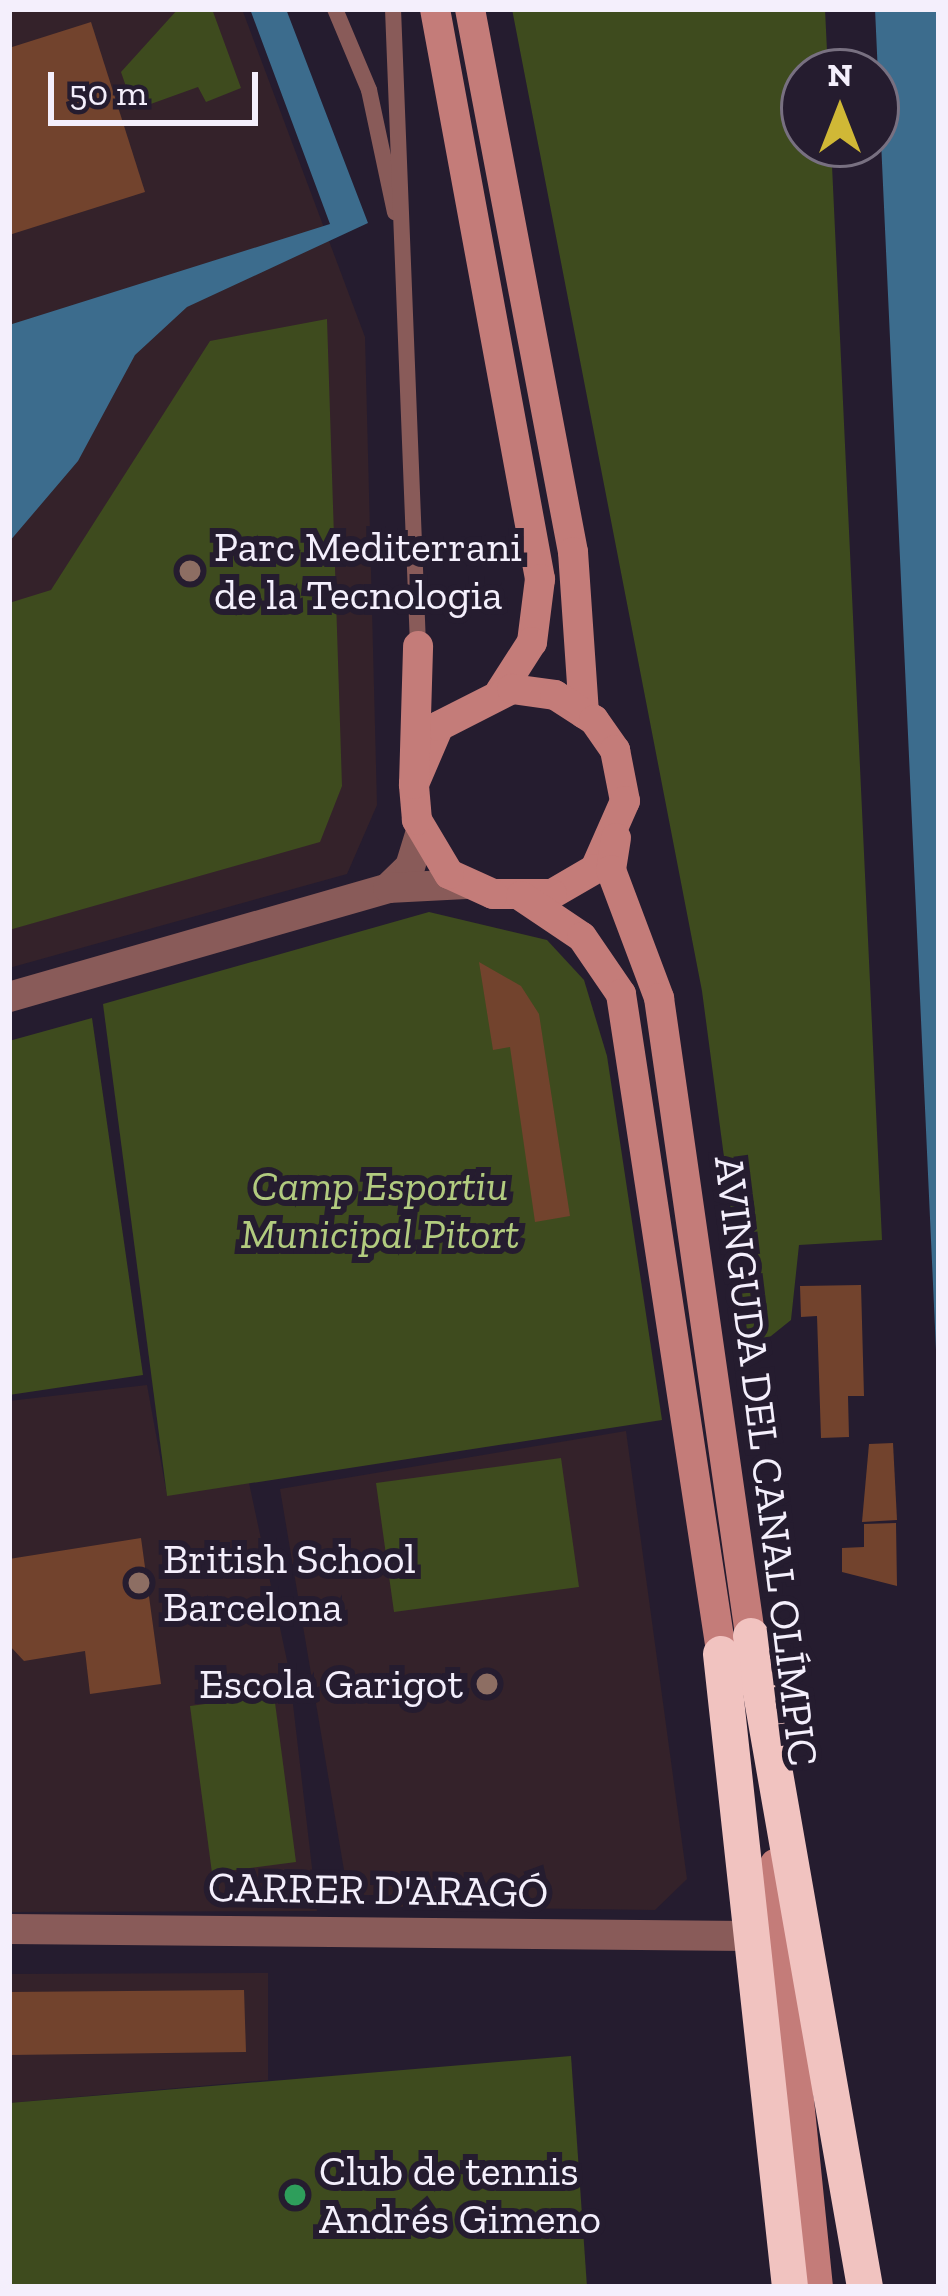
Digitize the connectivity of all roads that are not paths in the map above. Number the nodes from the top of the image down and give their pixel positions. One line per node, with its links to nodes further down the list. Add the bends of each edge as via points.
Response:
1 (335, 9): 5 (lane, via 369,90)
2 (393, 9): 5 (lane)
3 (436, 9): 7 (street, via 540,579 532,642)
4 (470, 9): 8 (street, via 573,552)
5 (399, 230): 6 (lane)
6 (418, 646): 7 (street, via 438,690); 9 (street)
7 (486, 696): 8 (street, via 555,695); 9 (street, via 439,726)
8 (584, 714): 11 (street, via 615,750 625,801)
9 (414, 784): 10 (street)
10 (421, 831): 12 (street); 13 (street, via 410,867)
11 (616, 838): 14 (street, via 577,883); 16 (street, AVINGUDA DEL CANAL OLÍMPIC, via 611,870 659,998)
12 (466, 884): 13 (street); 14 (street)
13 (388, 888): 15 (street)
14 (521, 896): 16 (street, AVINGUDA DEL CANAL OLÍMPIC, via 582,938 621,994)
15 (9, 997)
16 (736, 1645): 18 (highway); 20 (street, AVINGUDA DEL CANAL OLÍMPIC); 21 (highway)
17 (9, 1929): 18 (street, CARRER D'ARAGÓ)
18 (746, 1936): 19 (highway)
19 (790, 2287)
20 (818, 2287)
21 (865, 2287)

